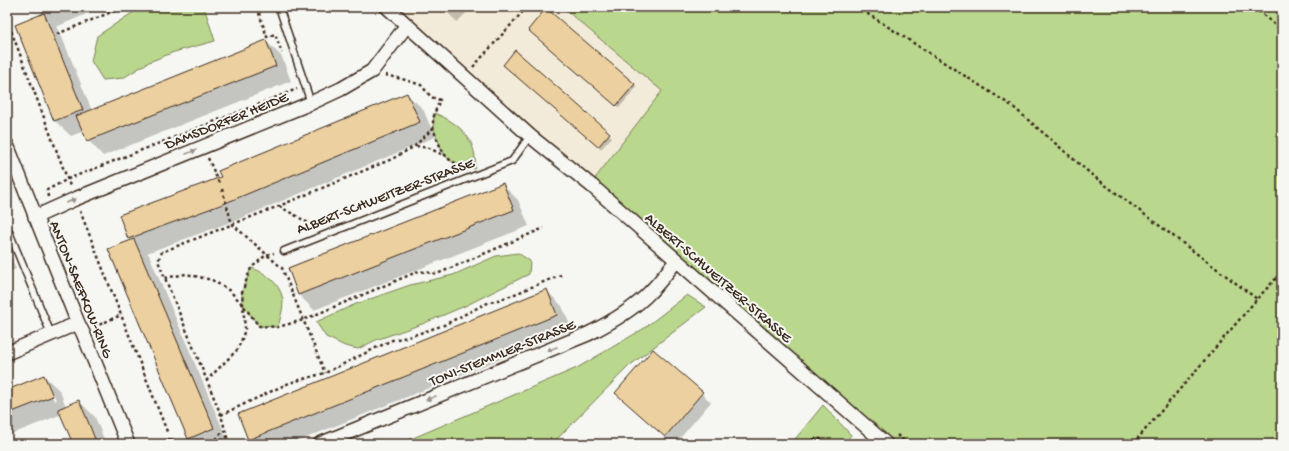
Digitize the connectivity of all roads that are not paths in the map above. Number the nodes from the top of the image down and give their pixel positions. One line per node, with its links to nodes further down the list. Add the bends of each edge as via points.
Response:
1 (279, 7): 4 (lane)
2 (387, 7): 3 (street, ALBERT-SCHWEITZER-STRASSE)
3 (407, 25): 4 (street, DAMSDORFER HEIDE, via 372,71); 5 (street, ALBERT-SCHWEITZER-STRASSE)
4 (311, 103): 7 (street, DAMSDORFER HEIDE, one-way to 4)
5 (530, 136): 9 (lane, ALBERT-SCHWEITZER-STRASSE, via 512,162); 10 (street, ALBERT-SCHWEITZER-STRASSE, via 592,186)
6 (7, 145): 7 (street, ANTON-SAEFKOW-RING)
7 (35, 216): 11 (street, ANTON-SAEFKOW-RING)
8 (7, 227): 12 (lane)
9 (284, 251)
10 (676, 261): 14 (street, ALBERT-SCHWEITZER-STRASSE); 16 (street, TONI-STEMMLER-STRASSE, one-way to 16, via 640,301 588,334)
11 (80, 328): 12 (street); 15 (street, ANTON-SAEFKOW-RING)
12 (51, 334): 13 (street)
13 (7, 353)
14 (877, 441)
15 (128, 444)
16 (320, 444)

